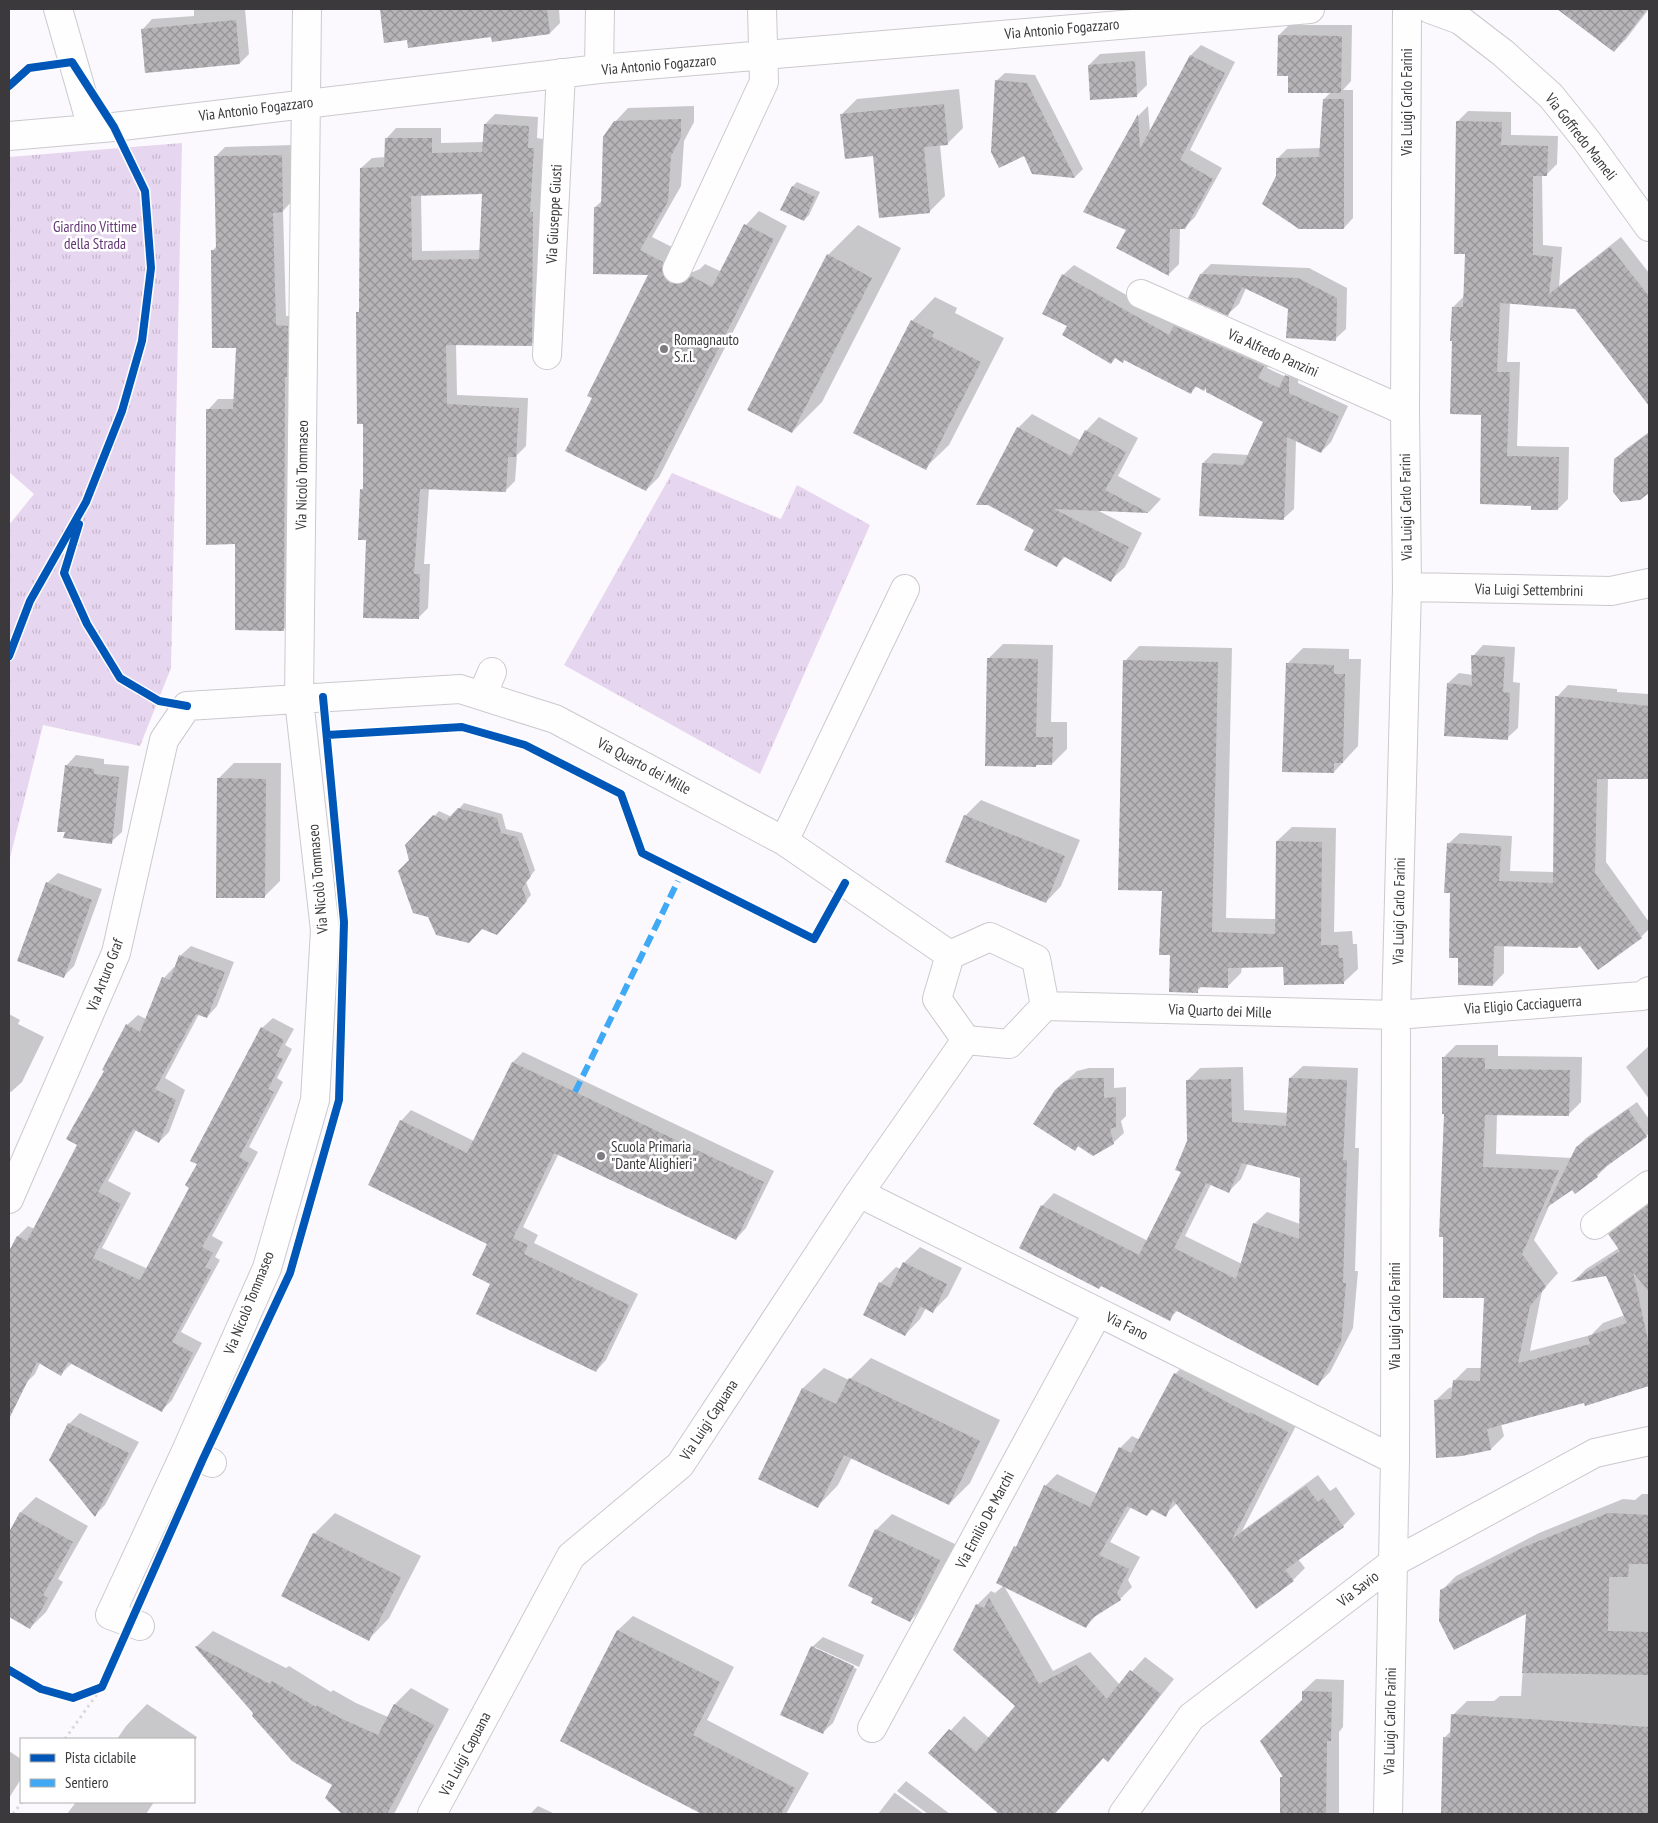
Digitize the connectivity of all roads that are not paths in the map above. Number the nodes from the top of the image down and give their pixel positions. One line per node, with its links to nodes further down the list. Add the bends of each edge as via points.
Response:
1 (58, 9): 13 (street)
2 (307, 9): 12 (street, Via Nicolò Tommaseo)
3 (600, 9): 10 (street)
4 (762, 9): 9 (street)
5 (1310, 9): 8 (street, Via Antonio Fogazzaro)
6 (1407, 9): 19 (street, Via Luigi Carlo Farini)
7 (1430, 9): 15 (street, Via Goffredo Mameli, via 1460,20 1551,96)
8 (1051, 19): 9 (street, Via Antonio Fogazzaro)
9 (762, 55): 10 (street, Via Antonio Fogazzaro); 16 (street, via 764,82)
10 (599, 69): 11 (street, Via Antonio Fogazzaro)
11 (561, 73): 12 (street, Via Antonio Fogazzaro); 18 (street, Via Giuseppe Giusti)
12 (307, 103): 13 (street, Via Antonio Fogazzaro); 25 (street, Via Nicolò Tommaseo)
13 (92, 128): 14 (street, Via Antonio Fogazzaro)
14 (9, 136)
15 (1649, 227)
16 (677, 270)
17 (1141, 294): 19 (street, Via Alfredo Panzini)
18 (546, 355)
19 (1404, 411): 21 (street, Via Luigi Carlo Farini)
20 (1649, 583): 21 (street, Via Luigi Settembrini, via 1611,591)
21 (1407, 588): 31 (street, Via Luigi Carlo Farini)
22 (905, 589): 27 (street)
23 (492, 672): 24 (street)
24 (482, 696): 25 (street, Via Quarto dei Mille, via 460,689); 27 (street, Via Quarto dei Mille, via 555,719)
25 (300, 700): 26 (street, Via Quarto dei Mille, via 187,706); 39 (street, Via Nicolò Tommaseo, via 325,930 315,1100 266,1268)
26 (164, 740): 35 (street, Via Arturo Graf, via 116,953)
27 (784, 841): 28 (street, Via Quarto dei Mille)
28 (950, 955): 30 (street, via 990,937 1036,959); 32 (street, via 937,999)
29 (1649, 991): 31 (street, Via Eligio Cacciaguerra, via 1642,996)
30 (1045, 1006): 31 (street, Via Quarto dei Mille); 32 (street, via 1009,1044)
31 (1396, 1015): 40 (street, Via Luigi Carlo Farini)
32 (966, 1040): 34 (street, Via Luigi Capuana)
33 (1649, 1185): 36 (street)
34 (859, 1193): 37 (street, Via Fano); 45 (street, Via Luigi Capuana, via 680,1465 571,1556)
35 (9, 1199)
36 (1595, 1225)
37 (1098, 1312): 40 (street, Via Fano); 44 (street, Via Emilio De Marchi)
38 (1649, 1441): 42 (street, Via Savio, via 1595,1453)
39 (186, 1451): 41 (street); 43 (street, Via Nicolò Tommaseo, via 110,1615)
40 (1395, 1460): 42 (street, Via Luigi Carlo Farini)
41 (212, 1462)
42 (1394, 1562): 46 (street, Via Savio, via 1191,1717); 47 (street, Via Luigi Carlo Farini)
43 (140, 1626)
44 (872, 1728)
45 (432, 1814)
46 (1123, 1814)
47 (1388, 1814)

